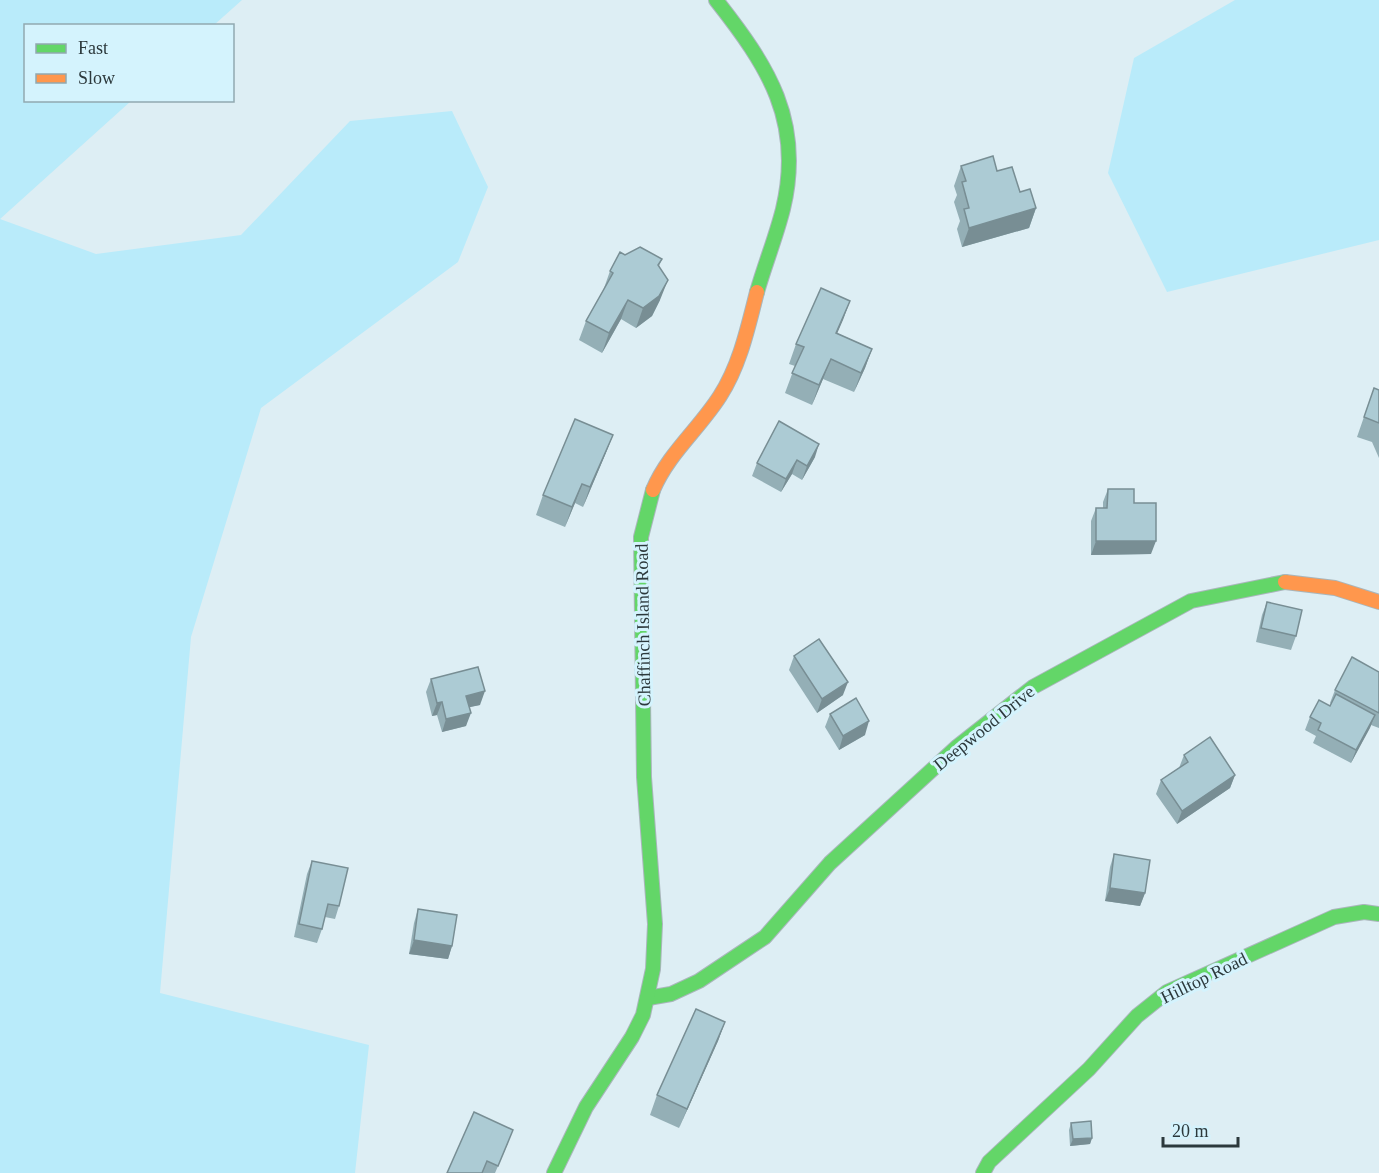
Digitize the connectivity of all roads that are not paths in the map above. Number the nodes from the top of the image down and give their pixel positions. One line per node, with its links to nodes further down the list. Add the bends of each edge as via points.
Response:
1 (716, 0): 4 (street, Chaffinch Island Road, via 748,40 777,88 790,149 789,182 728,384 661,474 649,500 641,537 644,777 655,924)
2 (1379, 602): 4 (street, Deepwood Drive, via 1335,588 1292,581 1237,590 1191,601 1092,653 1034,687 958,746 830,863 765,937 699,981 671,994)
3 (1379, 914): 6 (street, Hilltop Road, via 1334,917 1167,992 1137,1016 1089,1069 988,1162)
4 (648, 998): 5 (street, Chaffinch Island Road, via 632,1037 586,1107)
5 (554, 1173)
6 (983, 1173)

